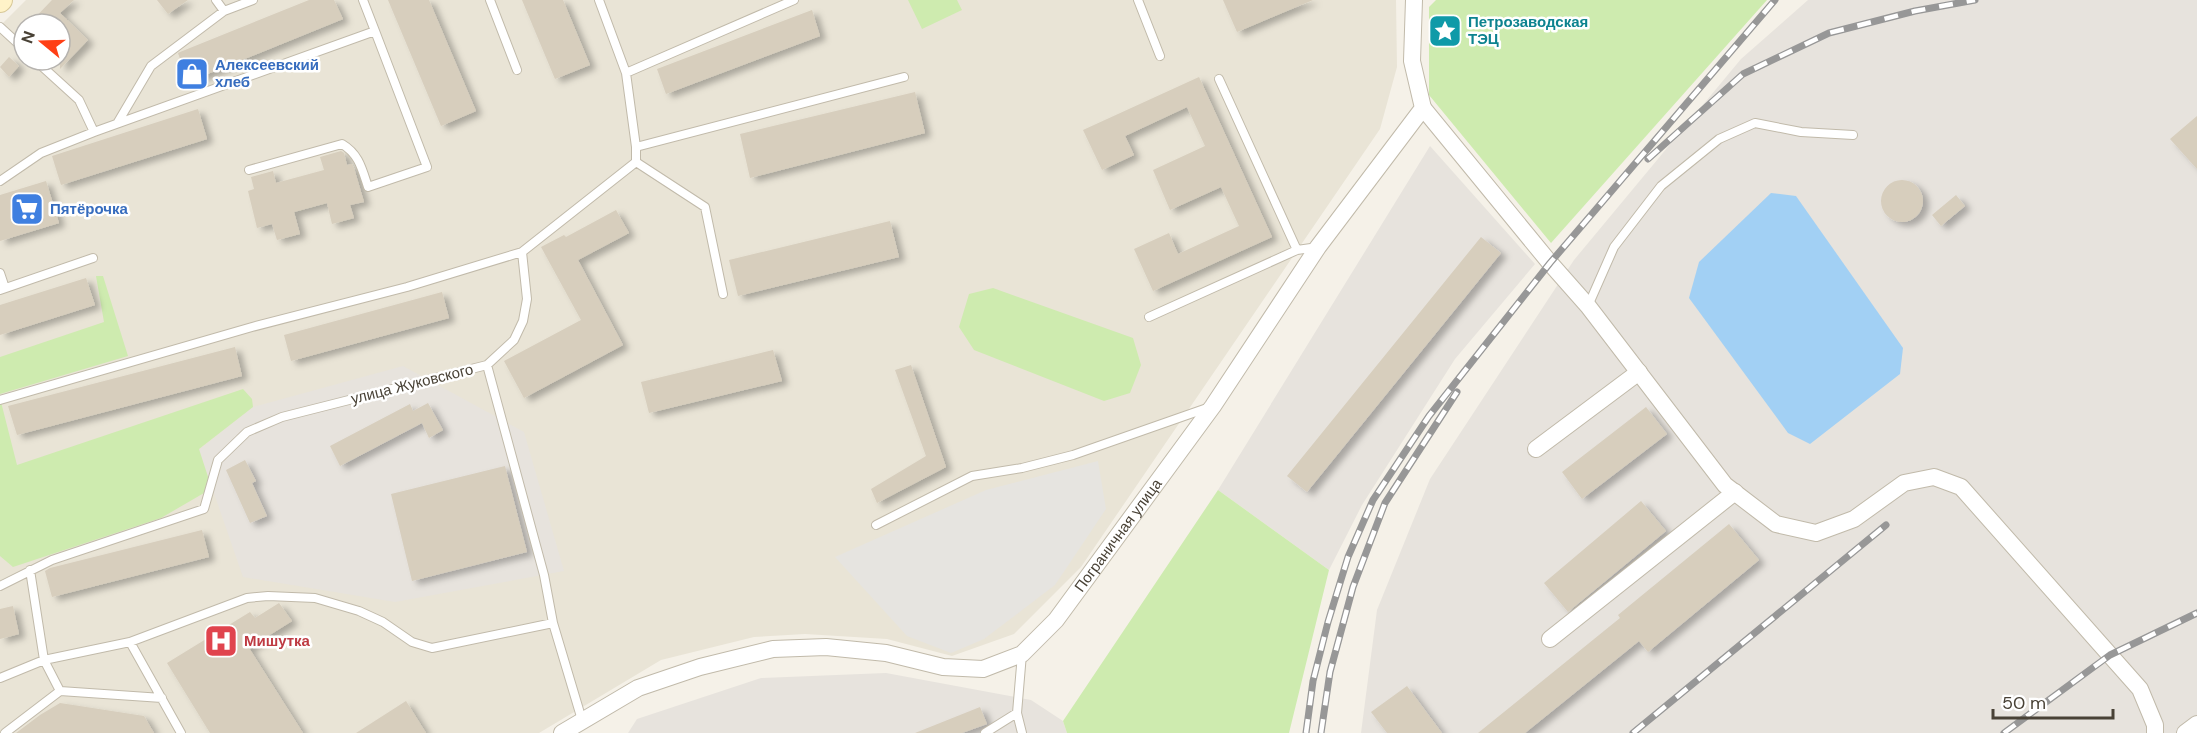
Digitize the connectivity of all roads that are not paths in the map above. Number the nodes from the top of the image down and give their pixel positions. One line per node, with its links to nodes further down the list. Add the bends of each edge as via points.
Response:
1 (216, 0): 9 (lane)
2 (253, 0): 9 (lane)
3 (363, 0): 11 (lane)
4 (490, 0): 14 (lane)
5 (599, 0): 16 (lane)
6 (794, 0): 16 (lane)
7 (1138, 0): 13 (lane)
8 (1414, 0): 19 (street, via 1412,61)
9 (224, 11): 20 (lane, via 151,66)
10 (0, 27): 12 (lane)
11 (375, 30): 20 (lane); 25 (lane, via 427,167 368,187 358,159 342,144)
12 (12, 38)
13 (1160, 56)
14 (517, 70)
15 (48, 72): 21 (lane, via 79,100)
16 (626, 73): 23 (lane)
17 (904, 77): 23 (lane)
18 (1219, 79): 28 (lane)
19 (1423, 108): 27 (street, Пограничная улица); 34 (street)
20 (118, 122): 21 (lane)
21 (94, 132): 26 (lane, via 41,153)
22 (1853, 135): 34 (lane, via 1801,132 1755,123 1719,139 1661,186 1614,247)
23 (636, 147): 24 (lane)
24 (636, 162): 29 (lane); 33 (lane, via 705,207)
25 (249, 170)
26 (0, 181)
27 (1318, 247): 28 (lane); 39 (street, Пограничная улица)
28 (1296, 250): 35 (lane)
29 (522, 252): 36 (lane, улица Жуковского, via 527,299 523,321 514,340); 38 (lane)
30 (93, 258): 32 (lane)
31 (0, 273): 32 (lane)
32 (2, 289)
33 (723, 294)
34 (1588, 306): 37 (street)
35 (1149, 317)
36 (488, 365): 43 (lane, улица Жуковского, via 282,417 247,432 218,460 204,509); 45 (lane, via 544,575)
37 (1639, 372): 40 (street); 41 (street, via 1725,485)
38 (0, 400)
39 (1213, 406): 42 (lane, via 1073,455 972,476); 48 (street, Пограничная улица, via 1056,620)
40 (1536, 449)
41 (1735, 492): 46 (street); 61 (street, via 1776,524 1816,533 1854,519 1905,483 1934,477 1961,487 2140,689)
42 (876, 525)
43 (30, 570): 44 (lane, улица Жуковского); 49 (lane)
44 (0, 585)
45 (552, 623): 47 (lane, via 432,648 412,642 359,611 315,598 268,596 247,598); 55 (lane)
46 (1551, 639)
47 (130, 642): 49 (lane); 52 (lane)
48 (1022, 654): 53 (lane); 55 (street, Пограничная улица, via 983,669 943,668 886,653 826,647 773,649 638,688)
49 (44, 660): 50 (lane); 51 (lane)
50 (0, 678)
51 (60, 691): 52 (lane); 56 (lane)
52 (162, 698): 57 (lane)
53 (1017, 713): 59 (lane); 60 (lane)
54 (2197, 724): 62 (street)
55 (586, 726): 58 (street, Пограничная улица)
56 (5, 733)
57 (181, 733)
58 (562, 733)
59 (985, 733)
60 (1022, 733)
61 (2155, 733)
62 (2185, 733)

